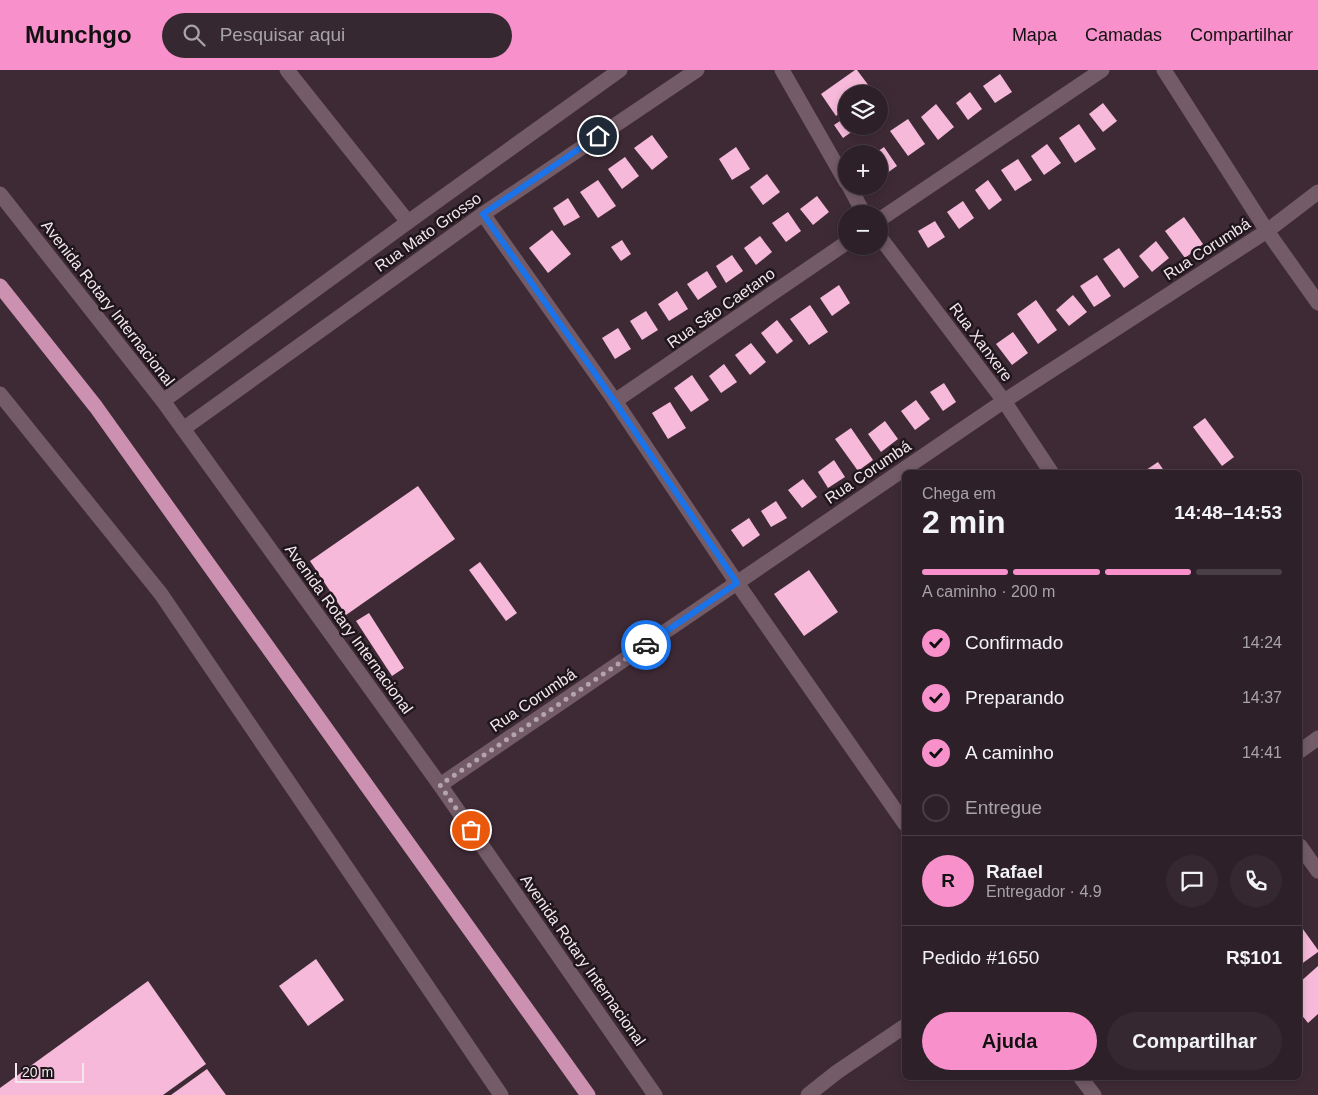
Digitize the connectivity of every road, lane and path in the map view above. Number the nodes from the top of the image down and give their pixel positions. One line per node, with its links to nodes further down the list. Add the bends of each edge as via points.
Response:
1 (287, 70): 12 (street)
2 (620, 70): 12 (street, Rua Mato Grosso)
3 (697, 70): 10 (street, Rua Mato Grosso)
4 (782, 70): 7 (street)
5 (1102, 70): 11 (street)
6 (1164, 70): 13 (street)
7 (838, 168)
8 (1318, 192): 13 (street, Rua Corumbá)
9 (0, 194): 19 (street, Avenida Rotary Internacional)
10 (483, 214): 21 (street); 22 (street, Rua Mato Grosso)
11 (888, 214)
12 (408, 222): 19 (street, Rua Mato Grosso)
13 (1267, 231): 17 (street); 20 (street, Rua Corumbá)
14 (888, 248): 20 (street, Rua Xanxere)
15 (838, 249): 21 (street, Rua São Caetano)
16 (0, 286): 36 (highway, via 96,407)
17 (1318, 303)
18 (0, 394): 35 (street, via 161,594)
19 (163, 401): 22 (street, Avenida Rotary Internacional)
20 (1004, 401): 23 (street, Rua Corumbá); 24 (street, Rua Xanxere)
21 (615, 402): 26 (street)
22 (183, 429): 29 (street, Avenida Rotary Internacional)
23 (903, 470)
24 (1050, 470)
25 (902, 471): 26 (street, Rua Corumbá)
26 (737, 583): 29 (street, Rua Corumbá); 30 (street)
27 (1318, 738): 28 (street)
28 (1302, 750)
29 (440, 785): 37 (street, Avenida Rotary Internacional)
30 (902, 820)
31 (1302, 849): 32 (street)
32 (1318, 871)
33 (902, 1028): 38 (street)
34 (1083, 1080): 39 (street)
35 (501, 1095)
36 (588, 1095)
37 (655, 1095)
38 (808, 1095)
39 (1094, 1095)

